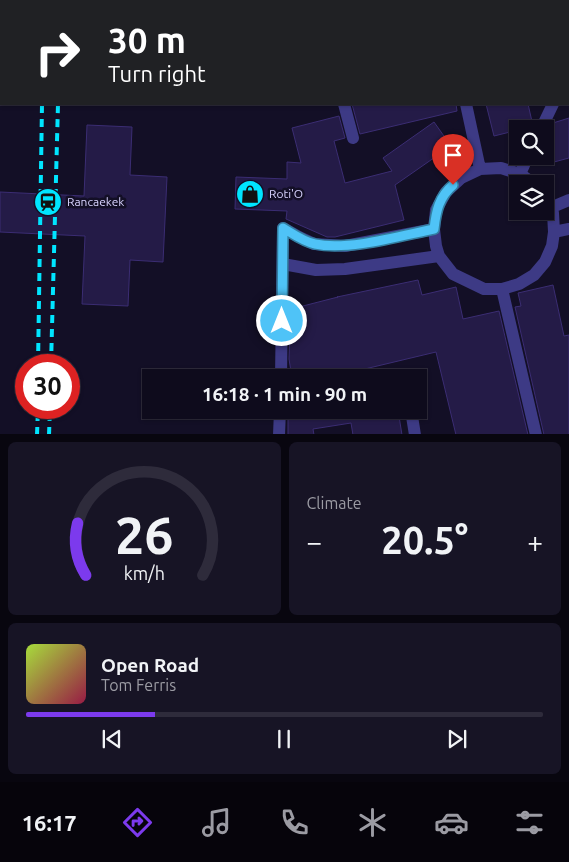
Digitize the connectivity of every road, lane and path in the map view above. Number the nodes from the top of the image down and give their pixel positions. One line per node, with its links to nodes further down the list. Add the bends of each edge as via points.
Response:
1 (344, 105): 5 (street)
2 (466, 105): 7 (street)
3 (552, 105): 4 (street)
4 (545, 120)
5 (353, 138)
6 (524, 165): 8 (street)
7 (480, 169): 8 (street, via 501,168); 12 (street, via 461,178 446,192 436,210)
8 (520, 174)
9 (569, 200): 10 (street)
10 (554, 203)
11 (553, 220): 14 (street)
12 (434, 229): 15 (street); 16 (street, via 345,246 314,244 283,228)
13 (569, 229): 14 (street)
14 (554, 232): 17 (street, via 545,262 534,275)
15 (439, 256): 16 (street, via 345,269 316,270); 17 (street, via 453,274 484,289)
16 (283, 264): 18 (street)
17 (502, 289): 23 (street)
18 (281, 369)
19 (280, 419): 21 (street)
20 (412, 419): 22 (street)
21 (280, 434)
22 (414, 434)
23 (536, 434)

